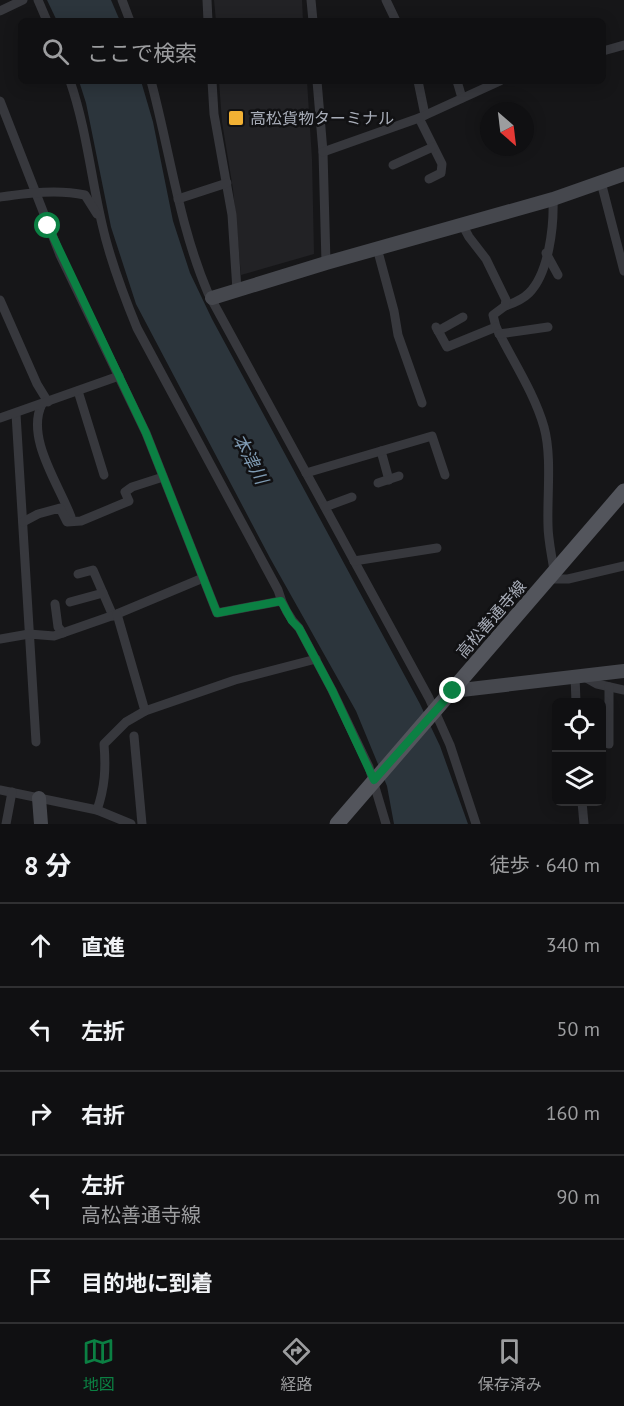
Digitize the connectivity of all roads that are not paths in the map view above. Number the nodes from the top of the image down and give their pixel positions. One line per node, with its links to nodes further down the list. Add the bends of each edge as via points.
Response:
1 (23, 0): 7 (street)
2 (38, 0): 8 (street)
3 (122, 0): 9 (street)
4 (207, 0): 10 (street)
5 (311, 0): 11 (street)
6 (386, 0): 12 (street)
7 (0, 11)
8 (46, 18)
9 (129, 18)
10 (208, 18)
11 (313, 18)
12 (395, 18)
13 (624, 45): 14 (street)
14 (606, 50)
15 (71, 84): 36 (street)
16 (152, 84): 34 (street)
17 (212, 84): 31 (street)
18 (317, 84): 26 (street)
19 (418, 84): 24 (street)
20 (458, 84): 22 (street)
21 (493, 84): 22 (street)
22 (462, 98): 24 (street)
23 (0, 101): 32 (street)
24 (422, 117): 25 (street); 26 (street)
25 (433, 147): 27 (street); 29 (street, via 443,170)
26 (323, 152): 40 (street)
27 (393, 165)
28 (624, 174): 30 (street)
29 (429, 179)
30 (601, 182): 35 (street); 41 (street)
31 (227, 183): 34 (street); 43 (street)
32 (36, 192): 33 (street); 36 (street, via 85,195); 50 (street, via 60,255)
33 (0, 197)
34 (178, 199): 44 (street, via 198,269)
35 (553, 199): 37 (street); 39 (street, via 554,224)
36 (102, 224): 76 (street, via 112,264 137,328)
37 (463, 226): 38 (street); 46 (street, via 486,259 506,300)
38 (377, 248): 40 (street); 53 (street, via 398,335)
39 (546, 253): 42 (street); 46 (street, via 530,292)
40 (326, 263): 43 (street)
41 (624, 271)
42 (558, 275)
43 (237, 290): 44 (street)
44 (212, 298): 57 (street)
45 (0, 300): 52 (street)
46 (505, 306): 49 (street, via 493,315)
47 (463, 317): 49 (street, via 437,329 447,347)
48 (548, 327): 49 (street)
49 (497, 331): 73 (street, via 525,381 544,429 550,482)
50 (119, 376): 51 (street); 61 (street)
51 (78, 391): 52 (street); 58 (street)
52 (45, 403): 54 (street); 67 (street, via 37,419 38,429 48,468)
53 (422, 403)
54 (16, 414): 55 (street); 68 (street)
55 (0, 418)
56 (381, 451): 57 (street); 59 (street, via 432,436); 62 (street)
57 (306, 473): 66 (street)
58 (104, 475)
59 (445, 475)
60 (399, 476): 62 (street)
61 (163, 477): 67 (street, via 132,487 125,492 129,501 124,504 81,521); 74 (street)
62 (389, 480): 63 (street)
63 (378, 483)
64 (624, 491): 73 (main road, 高松善通寺線)
65 (352, 496): 66 (street)
66 (325, 507): 70 (street)
67 (72, 520): 68 (street, via 67,522 60,508)
68 (22, 522): 81 (street)
69 (437, 548): 70 (street)
70 (354, 561): 91 (street)
71 (624, 566): 73 (street, via 568,579)
72 (78, 574): 75 (street, via 93,570)
73 (551, 575): 88 (main road, 高松善通寺線)
74 (202, 578): 76 (street, via 217,613); 79 (street)
75 (103, 593): 77 (street); 79 (street)
76 (281, 601): 83 (street)
77 (70, 602)
78 (55, 604): 80 (street, via 58,627)
79 (115, 615): 80 (street); 90 (street)
80 (63, 633): 81 (street)
81 (29, 634): 82 (street); 93 (street)
82 (0, 639)
83 (316, 659): 90 (street, via 235,680); 95 (street)
84 (624, 671): 85 (street)
85 (578, 676): 86 (street); 88 (street); 89 (street)
86 (609, 687): 87 (street); 94 (street)
87 (624, 690)
88 (453, 691): 91 (main road, 高松善通寺線)
89 (576, 698)
90 (145, 711): 100 (street, via 126,722 104,744 104,789)
91 (432, 712): 95 (main road, 高松善通寺線); 107 (street, via 450,745)
92 (134, 736): 104 (street, via 130,750)
93 (36, 742)
94 (609, 744)
95 (376, 777): 105 (main road, 高松善通寺線); 106 (street)
96 (0, 790): 97 (street)
97 (12, 792): 98 (street); 101 (street)
98 (39, 798): 100 (street); 102 (street)
99 (582, 806): 108 (street)
100 (97, 810): 103 (street)
101 (6, 824)
102 (41, 824)
103 (131, 824)
104 (142, 824)
105 (337, 824)
106 (386, 824)
107 (476, 824)
108 (584, 824)

